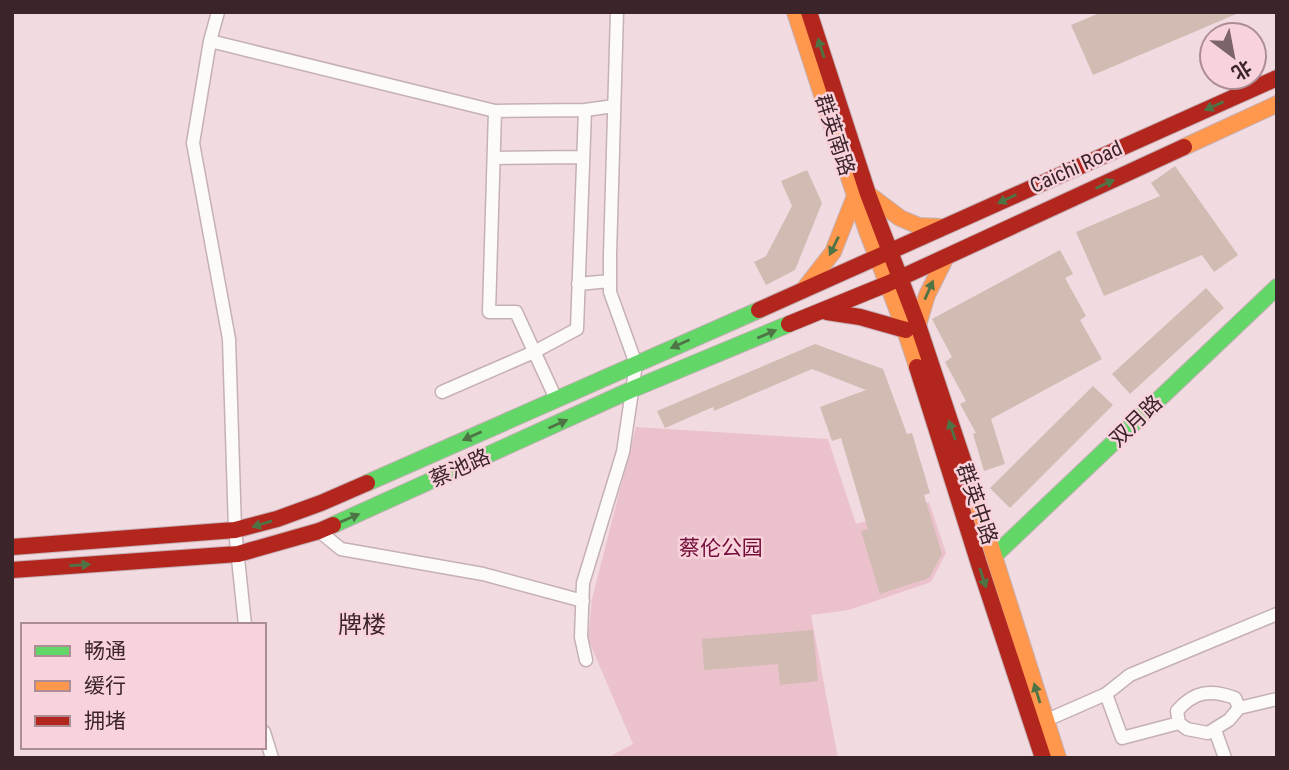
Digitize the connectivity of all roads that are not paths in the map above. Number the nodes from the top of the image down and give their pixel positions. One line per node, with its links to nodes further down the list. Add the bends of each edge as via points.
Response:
1 (218, 12): 5 (street)
2 (617, 12): 8 (street)
3 (795, 12): 13 (street, 群英南路)
4 (809, 12): 13 (street, 群英南路, one-way to 4)
5 (210, 41): 10 (street); 29 (street, via 193,143 229,339)
6 (1277, 78): 14 (street, Caichi Road, one-way to 14)
7 (1277, 104): 16 (street, Caichi Road, one-way to 7)
8 (614, 106): 9 (street); 17 (street)
9 (585, 110): 10 (street); 11 (street)
10 (495, 111): 12 (street)
11 (583, 156): 12 (street); 19 (street)
12 (494, 158): 24 (street, via 489,312 516,312)
13 (862, 195): 14 (street, via 919,226); 15 (street, 群英南路); 21 (street, one-way to 21, via 833,252)
14 (944, 228): 15 (street, Caichi Road)
15 (883, 255): 18 (street, 群英中路); 21 (street, 蔡池路)
16 (946, 257): 18 (street, Caichi Road); 23 (street, one-way to 16)
17 (610, 281): 19 (street); 25 (street)
18 (893, 282): 22 (street, 蔡池路); 23 (street, 群英中路)
19 (578, 284): 24 (street, via 577,329)
20 (1277, 287): 33 (street, 双月路)
21 (803, 290): 25 (street, 蔡池路, one-way to 25)
22 (821, 311): 23 (street); 26 (street, 蔡池路, one-way to 22)
23 (912, 328): 33 (street, 群英中路, one-way to 23); 43 (street, 群英中路, one-way to 43, via 975,551)
24 (534, 352): 27 (street); 28 (street)
25 (636, 364): 26 (street); 28 (street, 蔡池路)
26 (633, 389): 30 (street, 蔡池路, one-way to 26); 35 (street, via 623,453 583,583)
27 (442, 392)
28 (556, 399): 29 (street, 蔡池路, one-way to 29, via 321,503)
29 (236, 530): 31 (street, 蔡池路); 32 (street)
30 (320, 531): 32 (street, 蔡池路); 35 (street, via 341,549 482,574)
31 (12, 547)
32 (238, 554): 34 (street, 蔡池路, one-way to 32); 37 (street)
33 (995, 555): 43 (street, 群英中路, one-way to 33)
34 (12, 570)
35 (583, 601): 38 (street, via 581,637)
36 (1277, 614): 39 (street, via 1130,675)
37 (245, 623)
38 (586, 660)
39 (1106, 694): 42 (street, via 1122,738); 43 (street)
40 (1277, 699): 41 (street)
41 (1239, 708): 42 (street, via 1235,698 1204,692 1177,711); 44 (street)
42 (1179, 723): 44 (street, via 1196,731)
43 (1039, 724): 47 (street, 群英中路); 48 (street, 群英中路)
44 (1215, 730): 49 (street)
45 (266, 738): 46 (street)
46 (272, 758)
47 (1043, 758)
48 (1058, 758)
49 (1225, 758)

